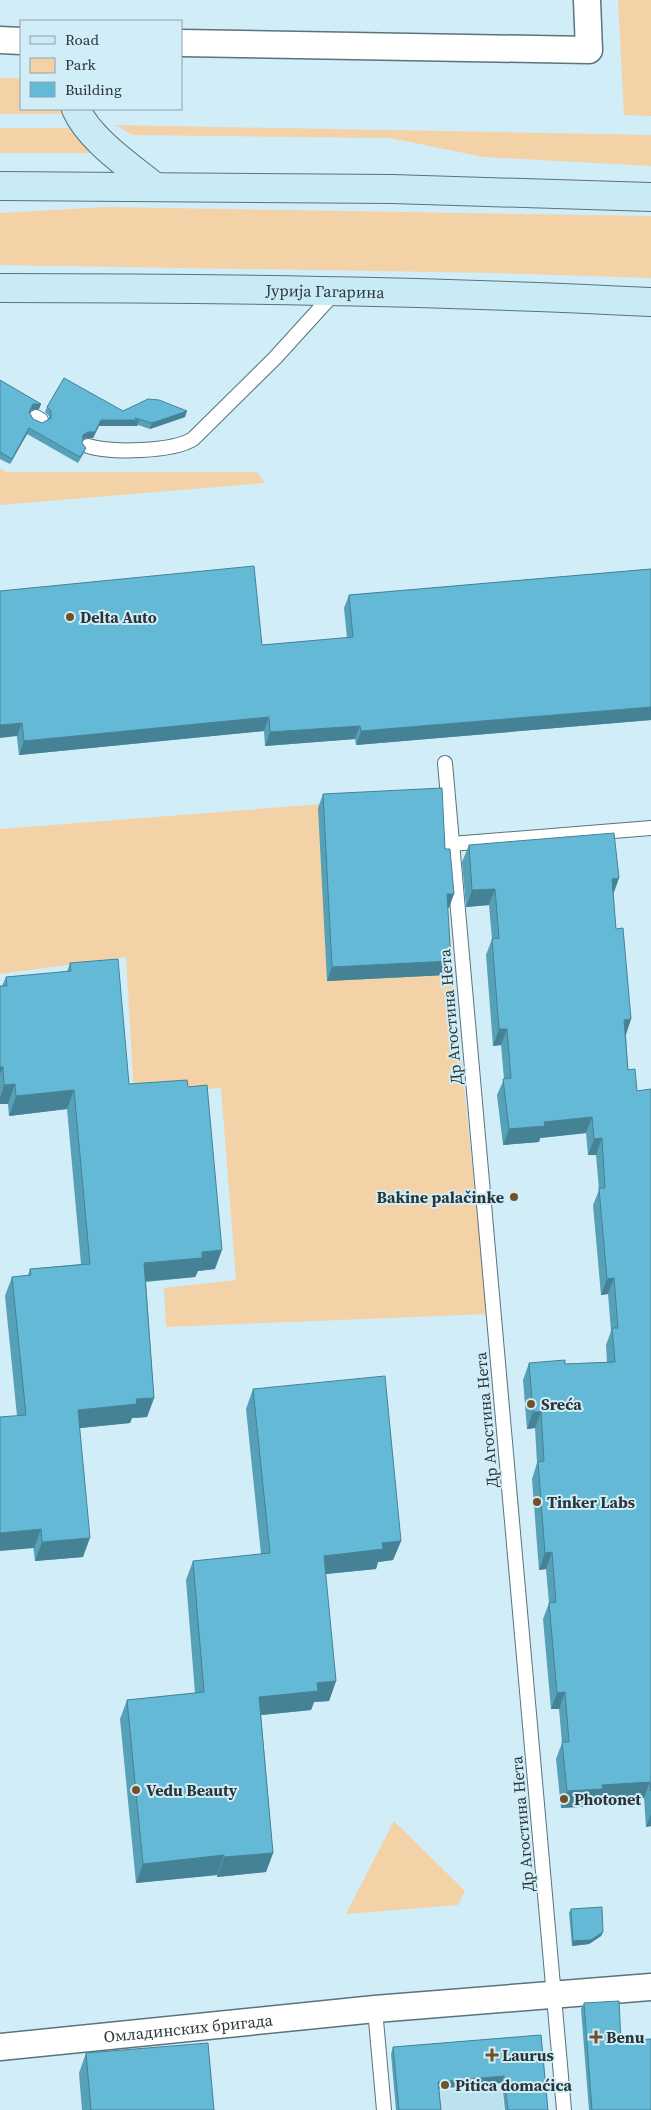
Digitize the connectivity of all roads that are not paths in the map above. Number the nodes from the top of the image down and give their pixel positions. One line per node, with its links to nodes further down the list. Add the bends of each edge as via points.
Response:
1 (587, 0): 4 (street, via 589,50)
2 (0, 40): 3 (street)
3 (20, 41)
4 (182, 43)
5 (76, 110): 7 (main road, via 82,122 103,143)
6 (0, 186): 7 (main road)
7 (155, 187): 8 (main road, via 392,189)
8 (651, 197)
9 (0, 288): 10 (main road, Јурија Гагарина)
10 (336, 291): 11 (main road, Јурија Гагарина); 12 (lane, via 275,358 193,439 176,447 164,448 104,450)
11 (651, 302)
12 (88, 446)
13 (445, 763): 15 (lane, Др Агостина Нета)
14 (651, 828): 15 (lane)
15 (451, 844): 17 (lane, Др Агостина Нета)
16 (651, 1987): 17 (street, Омладинских бригада)
17 (555, 1994): 18 (street, Омладинских бригада); 21 (lane)
18 (375, 2010): 19 (street, Омладинских бригада); 20 (lane)
19 (0, 2046)
20 (384, 2110)
21 (564, 2110)

